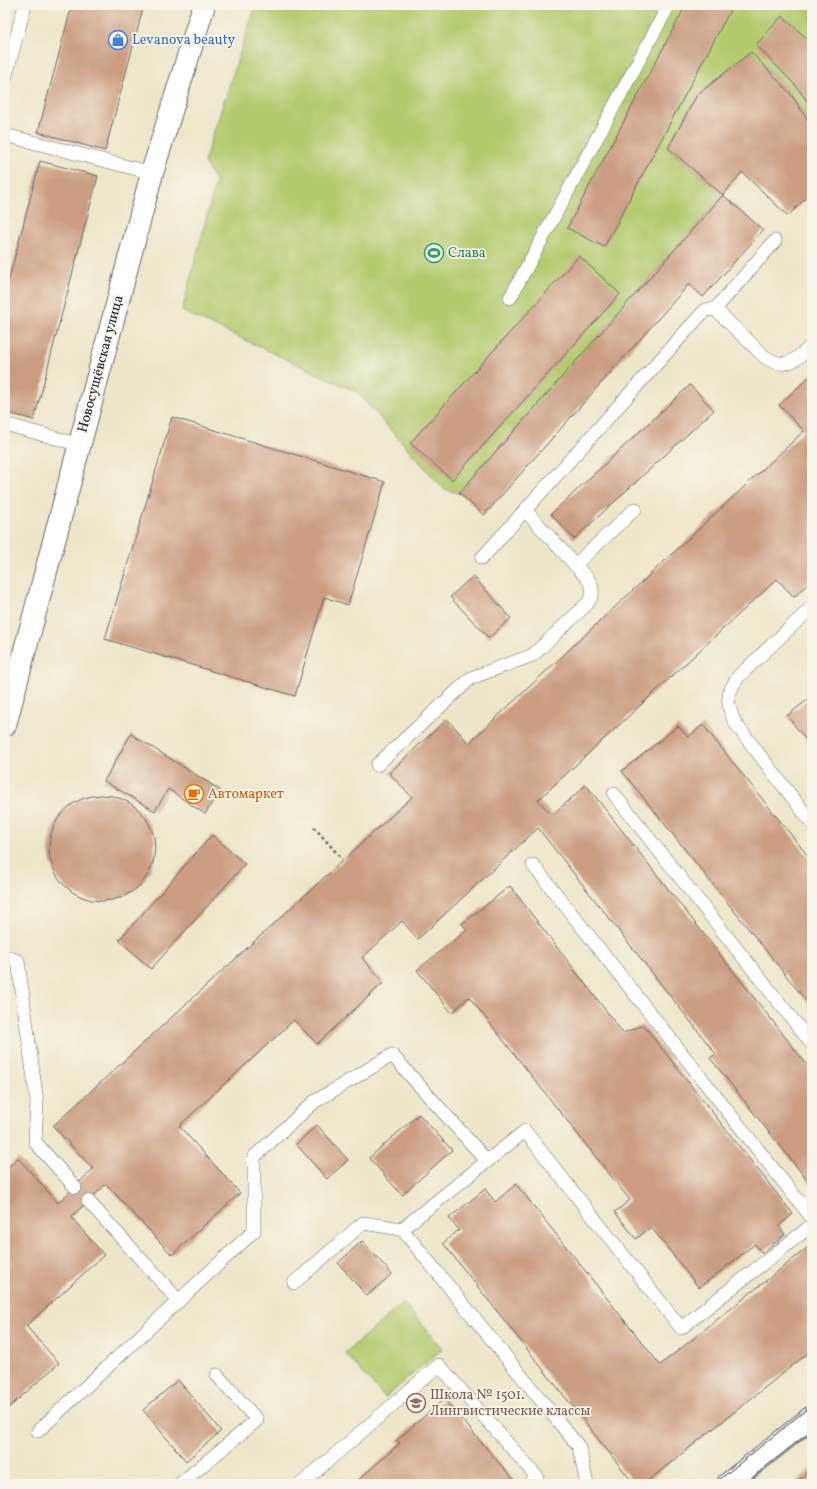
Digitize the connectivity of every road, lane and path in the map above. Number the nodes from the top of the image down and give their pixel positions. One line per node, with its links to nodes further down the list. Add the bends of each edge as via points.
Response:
1 (25, 5): 4 (lane)
2 (204, 5): 7 (street, Новосущёвская улица)
3 (670, 5): 9 (lane)
4 (7, 63): 5 (lane)
5 (5, 79)
6 (5, 135): 7 (lane)
7 (152, 173): 13 (street, Новосущёвская улица)
8 (775, 241): 10 (lane)
9 (510, 298)
10 (714, 309): 11 (lane, via 773,362 790,363); 15 (lane, via 704,310)
11 (812, 345)
12 (5, 424): 13 (lane)
13 (80, 445): 19 (street, Новосущёвская улица)
14 (635, 509): 17 (lane)
15 (525, 510): 16 (lane); 17 (lane)
16 (482, 558)
17 (576, 565): 20 (lane, via 593,587 588,604 533,655 471,678)
18 (812, 607): 22 (lane, via 739,676 728,698 735,723)
19 (5, 725)
20 (377, 765)
21 (614, 794): 27 (lane)
22 (812, 823)
23 (314, 827): 24 (path)
24 (342, 859)
25 (533, 865): 31 (lane)
26 (5, 956): 29 (lane, via 18,960 37,1102 35,1142)
27 (812, 1044)
28 (487, 1161): 32 (lane, via 525,1131 681,1328); 33 (lane); 35 (lane, via 392,1055 314,1102 254,1157 254,1231)
29 (75, 1186)
30 (88, 1201): 35 (lane)
31 (812, 1218)
32 (812, 1225)
33 (402, 1229): 34 (lane, via 363,1223); 42 (lane, via 579,1447)
34 (294, 1283)
35 (179, 1301): 38 (lane)
36 (217, 1375): 39 (lane, via 257,1420)
37 (812, 1417): 43 (street)
38 (38, 1431)
39 (180, 1484)
40 (301, 1484): 41 (lane, via 439,1365 537,1477)
41 (529, 1484)
42 (587, 1484)
43 (728, 1484)

